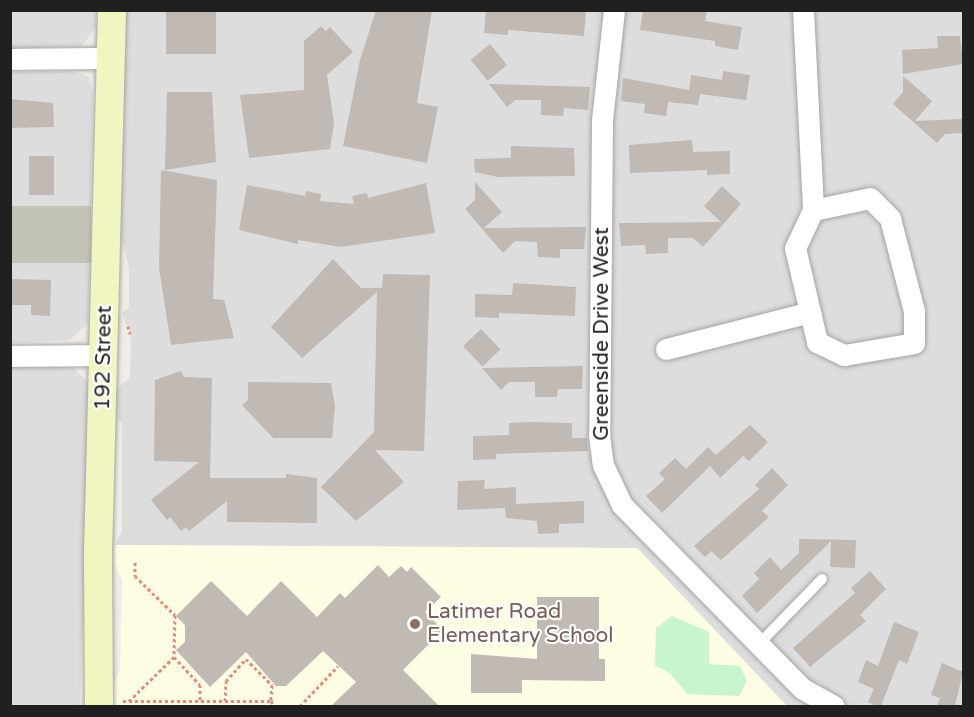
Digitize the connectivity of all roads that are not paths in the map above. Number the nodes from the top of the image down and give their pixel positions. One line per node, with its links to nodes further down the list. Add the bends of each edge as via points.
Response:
1 (112, 10): 4 (main road, 192 Street)
2 (614, 10): 12 (street, Greenside Drive West, via 602,121 599,434 603,465 621,505)
3 (803, 10): 6 (street)
4 (111, 58): 5 (street); 9 (main road, 192 Street)
5 (10, 59)
6 (813, 210): 7 (street, via 795,248); 7 (street, via 870,198 890,218 914,311 914,343 844,355 817,342)
7 (810, 312): 8 (street)
8 (666, 349)
9 (104, 355): 10 (street); 13 (main road, 192 Street)
10 (10, 356)
11 (822, 579): 12 (lane)
12 (760, 642): 14 (street, Greenside Drive West, via 803,689)
13 (111, 704)
14 (834, 706)

